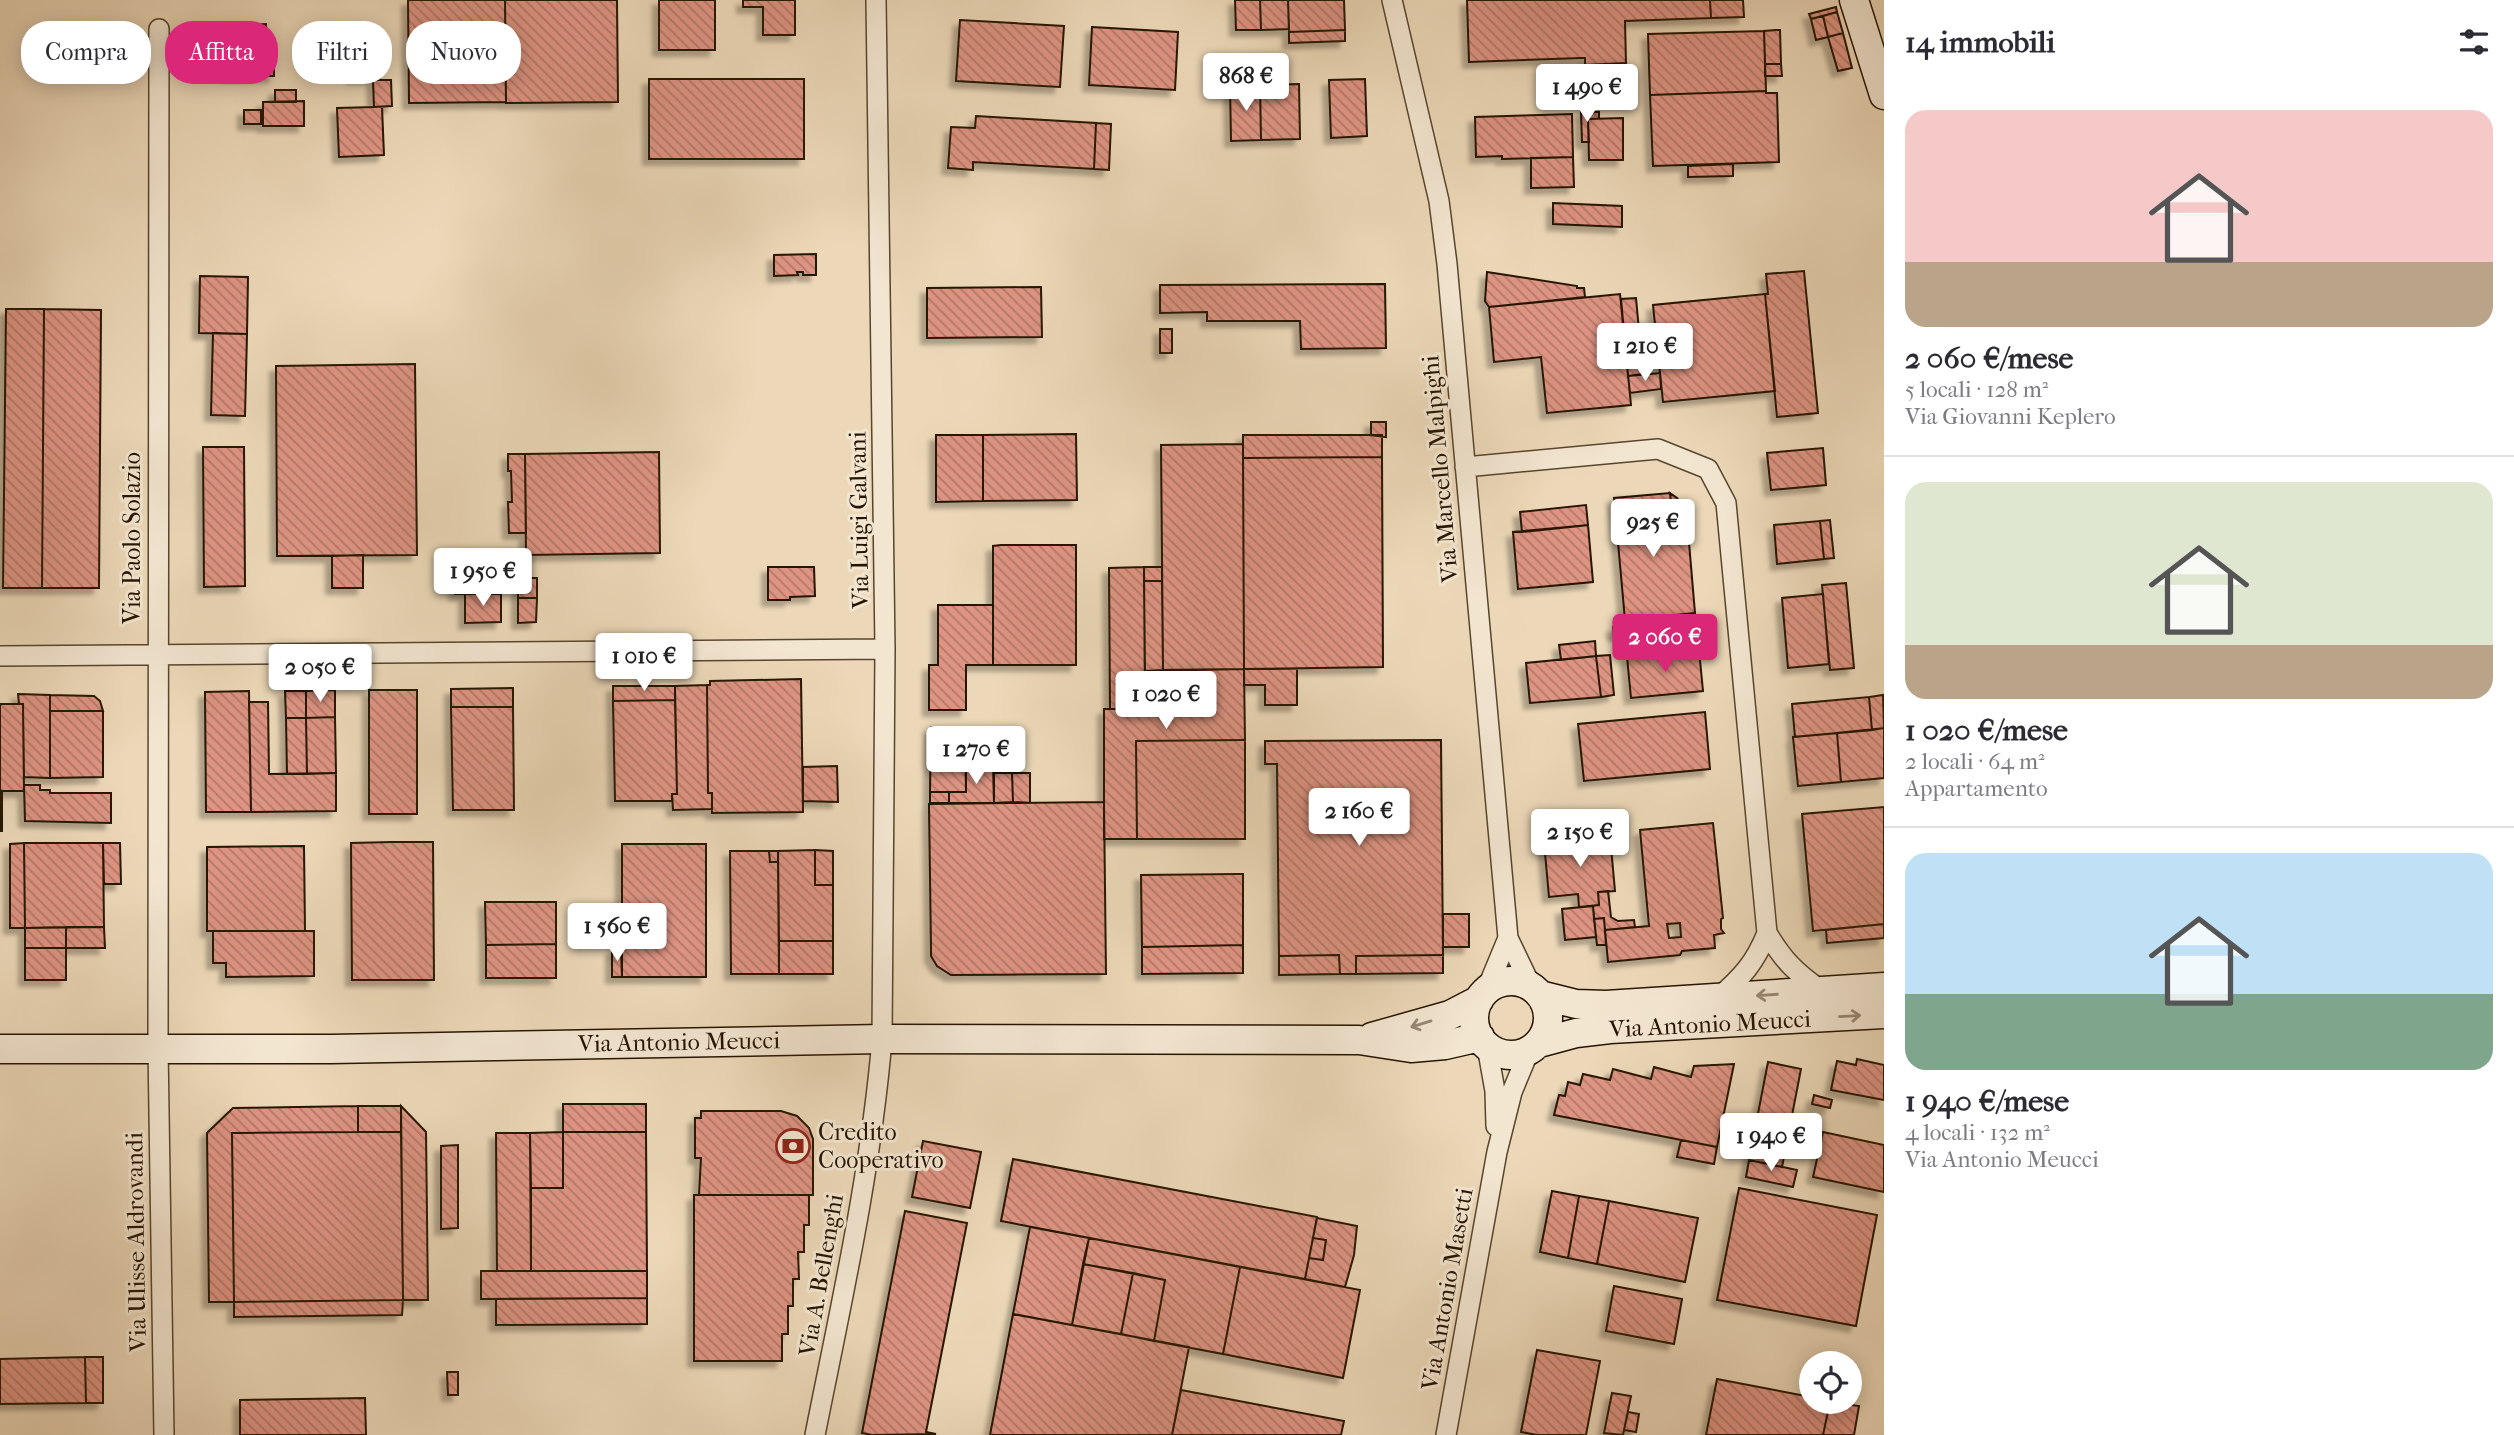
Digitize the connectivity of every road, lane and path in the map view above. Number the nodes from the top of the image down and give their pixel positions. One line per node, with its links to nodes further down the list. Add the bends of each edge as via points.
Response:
1 (876, 0): 7 (street, Via Luigi Galvani)
2 (1392, 0): 6 (street, Via Marcello Malpighi, via 1439,201)
3 (1854, 0): 5 (street)
4 (159, 29): 9 (street, Via Paolo Solazio)
5 (1884, 95)
6 (1465, 467): 10 (street, via 1658,449 1708,469 1726,503); 11 (street, Via Marcello Malpighi)
7 (885, 649): 9 (street); 18 (street, Via Luigi Galvani)
8 (0, 656): 9 (street)
9 (156, 656): 22 (street, Via Paolo Solazio)
10 (1767, 933): 14 (street, via 1783,959); 16 (street, via 1757,958)
11 (1508, 938): 13 (street, Via Marcello Malpighi); 15 (street, Via Marcello Malpighi)
12 (1884, 987): 14 (street, Via Antonio Meucci)
13 (1536, 991): 15 (street, via 1511,981); 16 (street, Via Antonio Meucci, via 1576,1004 1606,1006); 21 (street, via 1545,1004 1548,1025)
14 (1822, 991): 16 (street, Via Antonio Meucci, one-way to 16)
15 (1483, 996): 19 (street, Via Antonio Meucci, one-way to 19, via 1450,1015); 20 (street, via 1475,1016)
16 (1718, 998)
17 (1884, 1014): 21 (street, Via Antonio Meucci, one-way to 17, via 1576,1033 1610,1029)
18 (882, 1040): 19 (street, Via Antonio Meucci); 22 (street, Via Antonio Meucci); 26 (street, Via A. Bellenghi, via 852,1251)
19 (1359, 1040): 20 (street, Via Antonio Meucci, via 1411,1048)
20 (1484, 1042): 21 (street, via 1507,1055); 24 (street, Via Antonio Masetti, via 1495,1091)
21 (1534, 1047): 24 (street, Via Antonio Masetti, via 1512,1092)
22 (158, 1048): 23 (street, Via Antonio Meucci); 25 (street, Via Ulisse Aldrovandi)
23 (0, 1049)
24 (1497, 1152): 27 (street, Via Antonio Masetti)
25 (164, 1435)
26 (816, 1435)
27 (1446, 1435)

